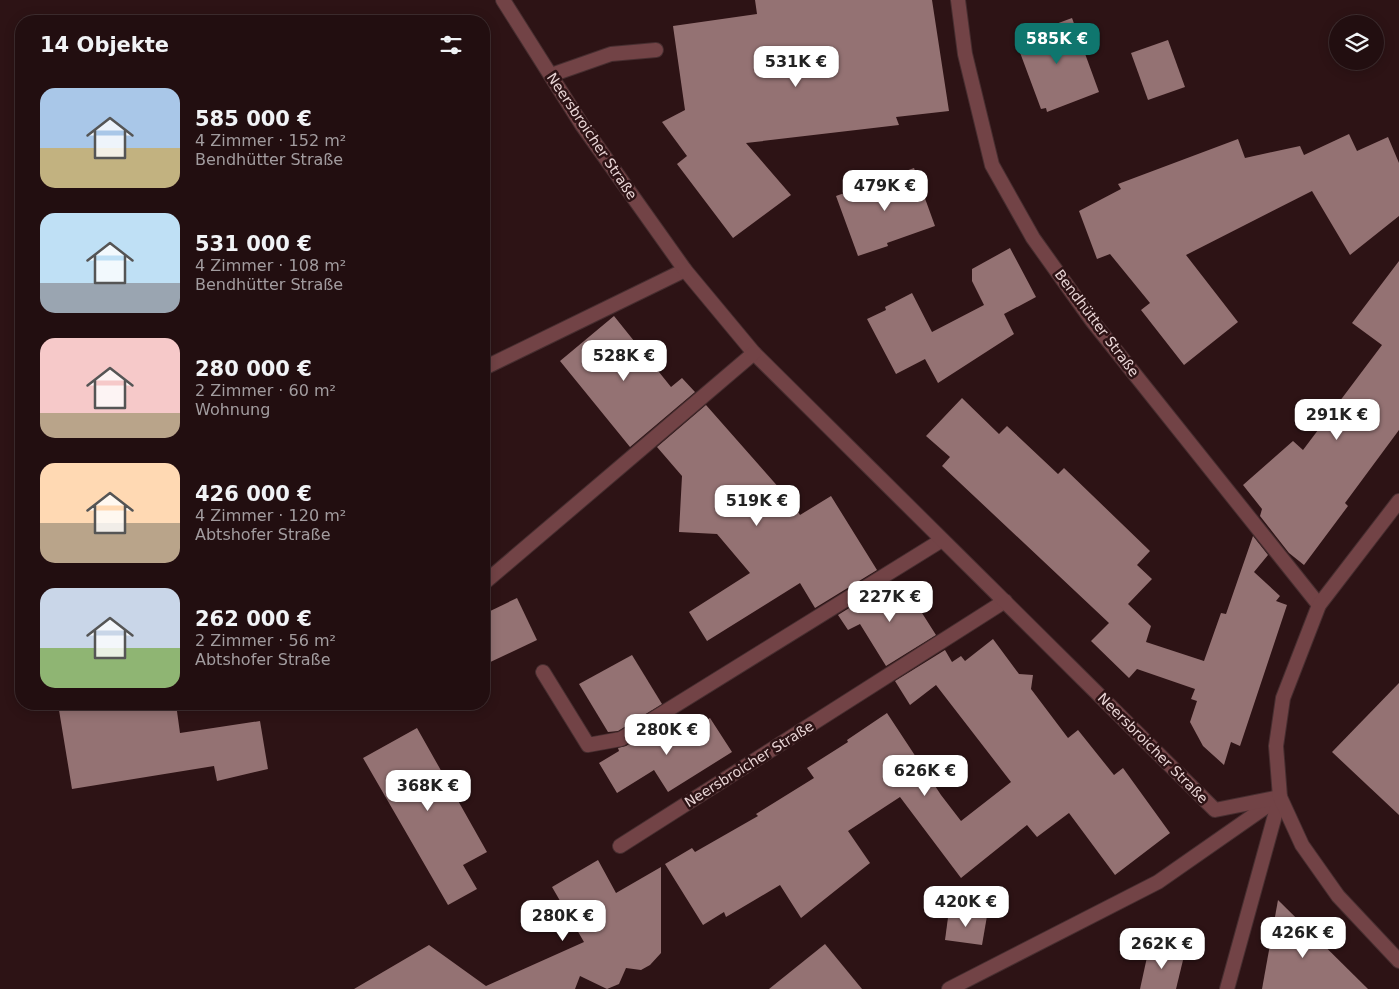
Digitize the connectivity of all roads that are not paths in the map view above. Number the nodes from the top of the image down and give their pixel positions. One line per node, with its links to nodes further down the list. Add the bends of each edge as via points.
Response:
1 (503, 0): 4 (street, Neersbroicher Straße)
2 (958, 0): 12 (street, Bendhütter Straße, via 965,54 992,165 1033,238 1093,322)
3 (656, 50): 4 (street, via 611,54)
4 (551, 75): 5 (street, Neersbroicher Straße, via 582,125)
5 (686, 270): 6 (street, Neersbroicher Straße); 7 (street)
6 (754, 353): 9 (street, Neersbroicher Straße); 10 (street)
7 (490, 365)
8 (1399, 501): 12 (street)
9 (942, 540): 11 (street, Neersbroicher Straße); 13 (street, via 621,739 588,745)
10 (490, 578)
11 (1005, 601): 14 (street, Neersbroicher Straße, via 1215,810); 15 (street, Neersbroicher Straße)
12 (1319, 605): 14 (street, via 1283,698 1276,746)
13 (543, 672)
14 (1280, 797): 16 (street, via 1302,845 1338,896); 17 (street, via 1158,882); 18 (street)
15 (620, 846)
16 (1399, 961)
17 (949, 989)
18 (1227, 989)

